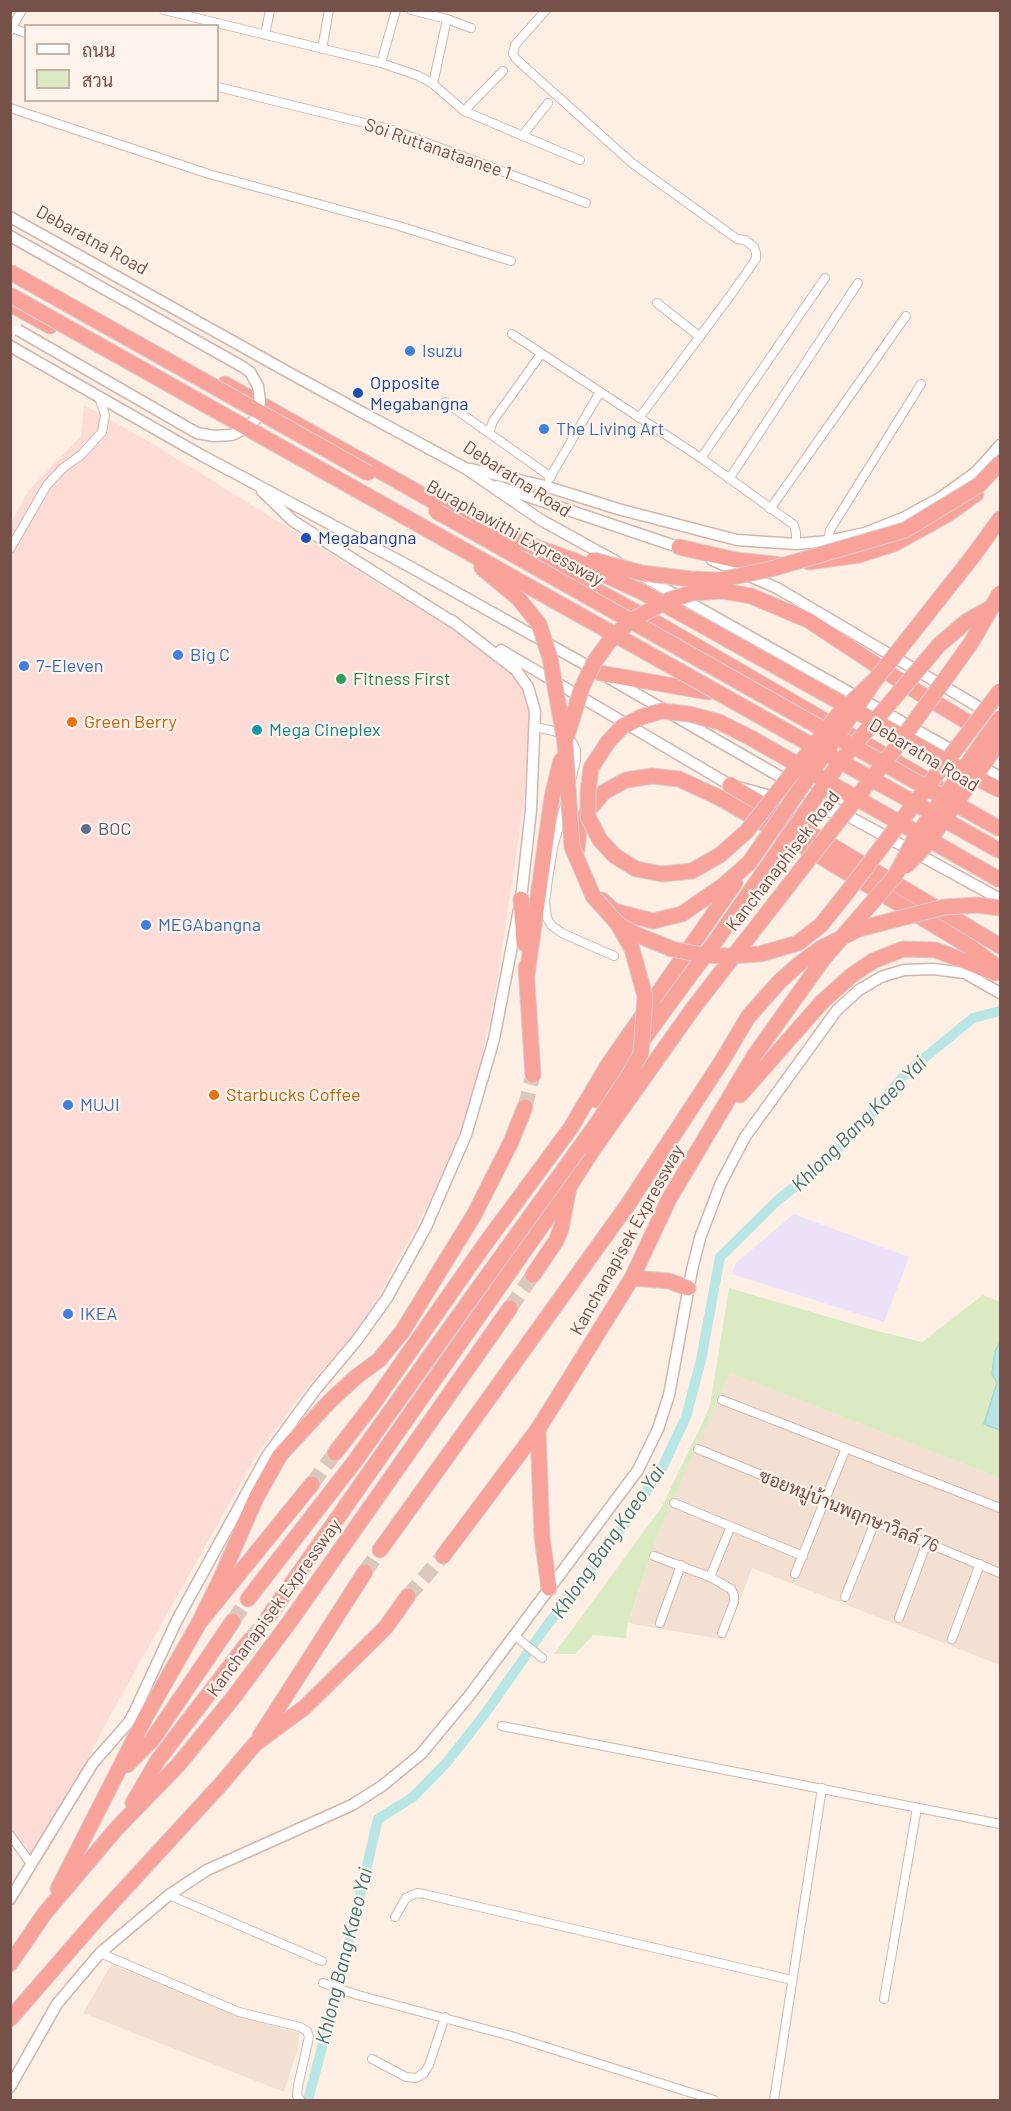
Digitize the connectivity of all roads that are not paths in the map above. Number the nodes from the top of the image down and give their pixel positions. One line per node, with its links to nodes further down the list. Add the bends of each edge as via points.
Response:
1 (22, 10): 10 (street)
2 (164, 10): 11 (street)
3 (270, 10): 11 (street)
4 (329, 10): 12 (street)
5 (396, 10): 13 (street)
6 (411, 10): 8 (street)
7 (546, 10): 36 (street, via 515,45 516,59 632,163 737,239 754,247 756,259)
8 (447, 20): 9 (street); 15 (street)
9 (471, 28)
10 (11, 30)
11 (265, 35): 12 (street)
12 (322, 49): 13 (street)
13 (381, 63): 15 (street)
14 (503, 71): 19 (street)
15 (433, 84): 19 (street)
16 (219, 87): 22 (street, Soi Ruttanataanee 1, via 393,130)
17 (548, 103): 20 (street)
18 (10, 108): 25 (street, via 209,174)
19 (464, 111): 20 (street)
20 (522, 136): 21 (street)
21 (580, 160)
22 (586, 203)
23 (10, 217): 48 (main road, Debaratna Road)
24 (10, 236): 34 (main road, bridge, via 250,372 261,401 257,418 232,435 196,433)
25 (511, 261)
26 (10, 265): 78 (highway, Debaratna Road, via 660,625)
27 (10, 272): 54 (highway, Buraphawithi Expressway, bridge)
28 (825, 278): 46 (street)
29 (858, 282): 49 (street)
30 (10, 295): 56 (highway, bridge)
31 (657, 303): 36 (street)
32 (10, 304): 68 (highway)
33 (906, 316): 53 (street)
34 (14, 328)
35 (512, 334): 38 (street)
36 (700, 337): 43 (street)
37 (10, 346): 41 (main road)
38 (541, 354): 40 (street); 44 (street, via 493,421)
39 (921, 384): 57 (street, via 830,530)
40 (600, 392): 43 (street); 52 (street)
41 (99, 398): 50 (main road); 60 (street, via 105,415 102,432 47,485)
42 (445, 402): 44 (street)
43 (639, 418): 46 (street)
44 (489, 433): 52 (street)
45 (1000, 445): 57 (main road, via 976,472 940,498 903,518)
46 (701, 458): 49 (street)
47 (1000, 465): 59 (highway, via 981,490 948,514 894,544 859,555 777,566); 61 (highway, bridge, via 979,485 905,530 719,580 662,576)
48 (465, 468): 51 (main road, Debaratna Road); 52 (main road)
49 (729, 479): 53 (street)
50 (251, 480): 64 (main road, via 293,521); 65 (main road)
51 (484, 481): 59 (main road); 74 (main road, Debaratna Road, via 541,520)
52 (548, 481): 58 (main road, via 618,509 736,540)
53 (770, 509): 58 (street, via 794,525)
54 (436, 511): 61 (highway, bridge); 79 (highway, Buraphawithi Expressway, bridge)
55 (1000, 519): 66 (highway, Kanchanaphisek Road, bridge)
56 (428, 529): 80 (highway, bridge); 88 (highway, bridge, via 518,598 539,624 550,658 565,743 572,848 593,896)
57 (828, 541): 58 (main road)
58 (796, 544)
59 (679, 547): 69 (main road, via 777,588)
60 (10, 549)
61 (543, 549): 76 (highway, bridge, via 644,593)
62 (1000, 593): 98 (highway, Kanchanaphisek Road, bridge, via 972,643 694,1007)
63 (1000, 603): 94 (highway, bridge, via 967,621 939,645 840,762 717,939)
64 (451, 620): 72 (main road, via 516,670 528,687); 75 (main road)
65 (600, 673): 68 (highway); 77 (main road)
66 (876, 679): 82 (highway, Kanchanaphisek Road, bridge); 84 (highway, bridge, via 837,716 802,760 795,769 788,778 760,813 747,831 720,855 692,871 662,874 636,869 615,856 600,840 588,817 591,768 622,727 662,711 719,722 751,738 782,756 793,762 803,767)
67 (1000, 691): 88 (highway, bridge, via 821,926 798,943 760,954 702,955 663,946)
68 (708, 692): 81 (highway)
69 (977, 706): 70 (highway); 71 (main road)
70 (1000, 719): 83 (highway, bridge, via 915,838)
71 (1000, 724)
72 (535, 727): 85 (main road); 90 (street, via 568,738 576,750 553,848 545,902 547,918 562,933)
73 (1000, 741): 83 (highway, bridge, via 923,849); 92 (highway, bridge, via 807,620 751,596 723,591 692,593 669,600 630,621 608,644 582,687 552,797)
74 (1000, 777)
75 (730, 784): 77 (main road); 89 (highway)
76 (1000, 790)
77 (850, 817): 86 (main road)
78 (1000, 823)
79 (1000, 830)
80 (1000, 851)
81 (1000, 858)
82 (748, 863): 91 (highway, via 682,914 653,921 614,911 584,876 576,851 587,812 604,792 626,780 652,776 679,779 718,797 972,948); 94 (highway, Kanchanaphisek Road)
83 (895, 876): 97 (highway, Kanchanapisek Expressway, bridge, via 824,958 754,1056)
84 (1000, 880)
85 (521, 899): 92 (highway); 147 (main road, via 494,1039 466,1135 426,1227 387,1298 267,1456 177,1620 134,1713 93,1762)
86 (1000, 899)
87 (1000, 908): 115 (highway, bridge, via 944,907 859,929 821,948 779,982 748,1017 629,1203)
88 (618, 924): 128 (highway, Kanchanapisek Expressway, bridge, via 632,949 645,996 641,1053 629,1075 355,1461)
89 (1000, 946)
90 (614, 956)
91 (1000, 969)
92 (527, 975): 95 (highway)
93 (999, 986): 97 (highway, via 936,950 903,949 873,961 822,1002); 101 (main road, via 965,974 904,970 866,985 837,1010 745,1137 720,1185 700,1238)
94 (660, 1004): 107 (highway, via 620,1072 570,1129)
95 (533, 1075)
96 (525, 1107): 132 (highway, via 474,1215 402,1332 380,1360 330,1401 280,1455)
97 (712, 1129): 100 (highway, Kanchanapisek Expressway, via 669,1199)
98 (569, 1187): 99 (highway, via 556,1241); 129 (highway)
99 (533, 1275)
100 (632, 1278): 101 (highway, via 669,1281); 104 (highway, Kanchanapisek Expressway)
101 (688, 1288): 125 (main road, via 669,1395 658,1429 638,1470)
102 (510, 1308): 145 (highway, Kanchanapisek Expressway, via 252,1672 179,1764)
103 (722, 1400): 105 (street)
104 (538, 1429): 116 (highway, Kanchanapisek Expressway); 125 (highway, via 542,1537)
105 (846, 1448): 109 (street); 111 (street)
106 (698, 1449): 109 (street, ซอยหมู่บ้านพฤกษาวิลล์ 76)
107 (335, 1453)
108 (312, 1484): 132 (highway, Kanchanapisek Expressway)
109 (825, 1501): 112 (street, ซอยหมู่บ้านพฤกษาวิลล์ 76); 118 (street)
110 (674, 1503): 113 (street)
111 (1000, 1508)
112 (875, 1521): 114 (street, ซอยหมู่บ้านพฤกษาวิลล์ 76); 127 (street)
113 (731, 1526): 118 (street); 124 (street)
114 (927, 1542): 119 (street, ซอยหมู่บ้านพฤกษาวิลล์ 76); 130 (street)
115 (380, 1550)
116 (443, 1556)
117 (654, 1556): 120 (street)
118 (803, 1556): 123 (street)
119 (980, 1564): 122 (street, ซอยหมู่บ้านพฤกษาวิลล์ 76); 136 (street)
120 (681, 1566): 124 (street); 133 (street)
121 (365, 1572): 140 (highway)
122 (1000, 1573)
123 (795, 1574)
124 (710, 1577): 134 (street, via 734,1595)
125 (549, 1588): 135 (main road)
126 (408, 1596): 140 (highway, via 386,1628 305,1707)
127 (845, 1598)
128 (248, 1599)
129 (269, 1616)
130 (899, 1618)
131 (233, 1621): 141 (highway, Kanchanapisek Expressway, via 152,1740)
132 (199, 1623): 141 (highway, Kanchanapisek Expressway)
133 (660, 1623)
134 (722, 1633)
135 (514, 1635): 138 (street); 148 (main road, via 421,1754 382,1786 352,1805 207,1870)
136 (952, 1639)
137 (250, 1640): 145 (highway, via 158,1761)
138 (542, 1658)
139 (502, 1726): 142 (street)
140 (255, 1744): 159 (highway)
141 (118, 1774): 150 (highway, Kanchanapisek Expressway)
142 (822, 1788): 143 (street); 155 (street)
143 (917, 1808): 144 (street); 157 (street)
144 (1000, 1824)
145 (117, 1828): 150 (highway, Kanchanapisek Expressway)
146 (10, 1835): 147 (street)
147 (31, 1864): 149 (main road)
148 (170, 1895): 152 (main road); 153 (street)
149 (10, 1899)
150 (45, 1913): 154 (highway, Kanchanapisek Expressway)
151 (395, 1917): 155 (street, via 406,1898 424,1894)
152 (100, 1953): 161 (main road, via 57,2004); 162 (street, via 239,2012 307,2031 298,2086)
153 (322, 1961)
154 (10, 1964)
155 (792, 1980): 164 (street)
156 (326, 1984): 158 (street)
157 (884, 1999)
158 (444, 2017): 160 (street, via 429,2065 416,2078 406,2077); 163 (street)
159 (10, 2019)
160 (372, 2059)
161 (10, 2087)
162 (300, 2100)
163 (714, 2100)
164 (774, 2100)

